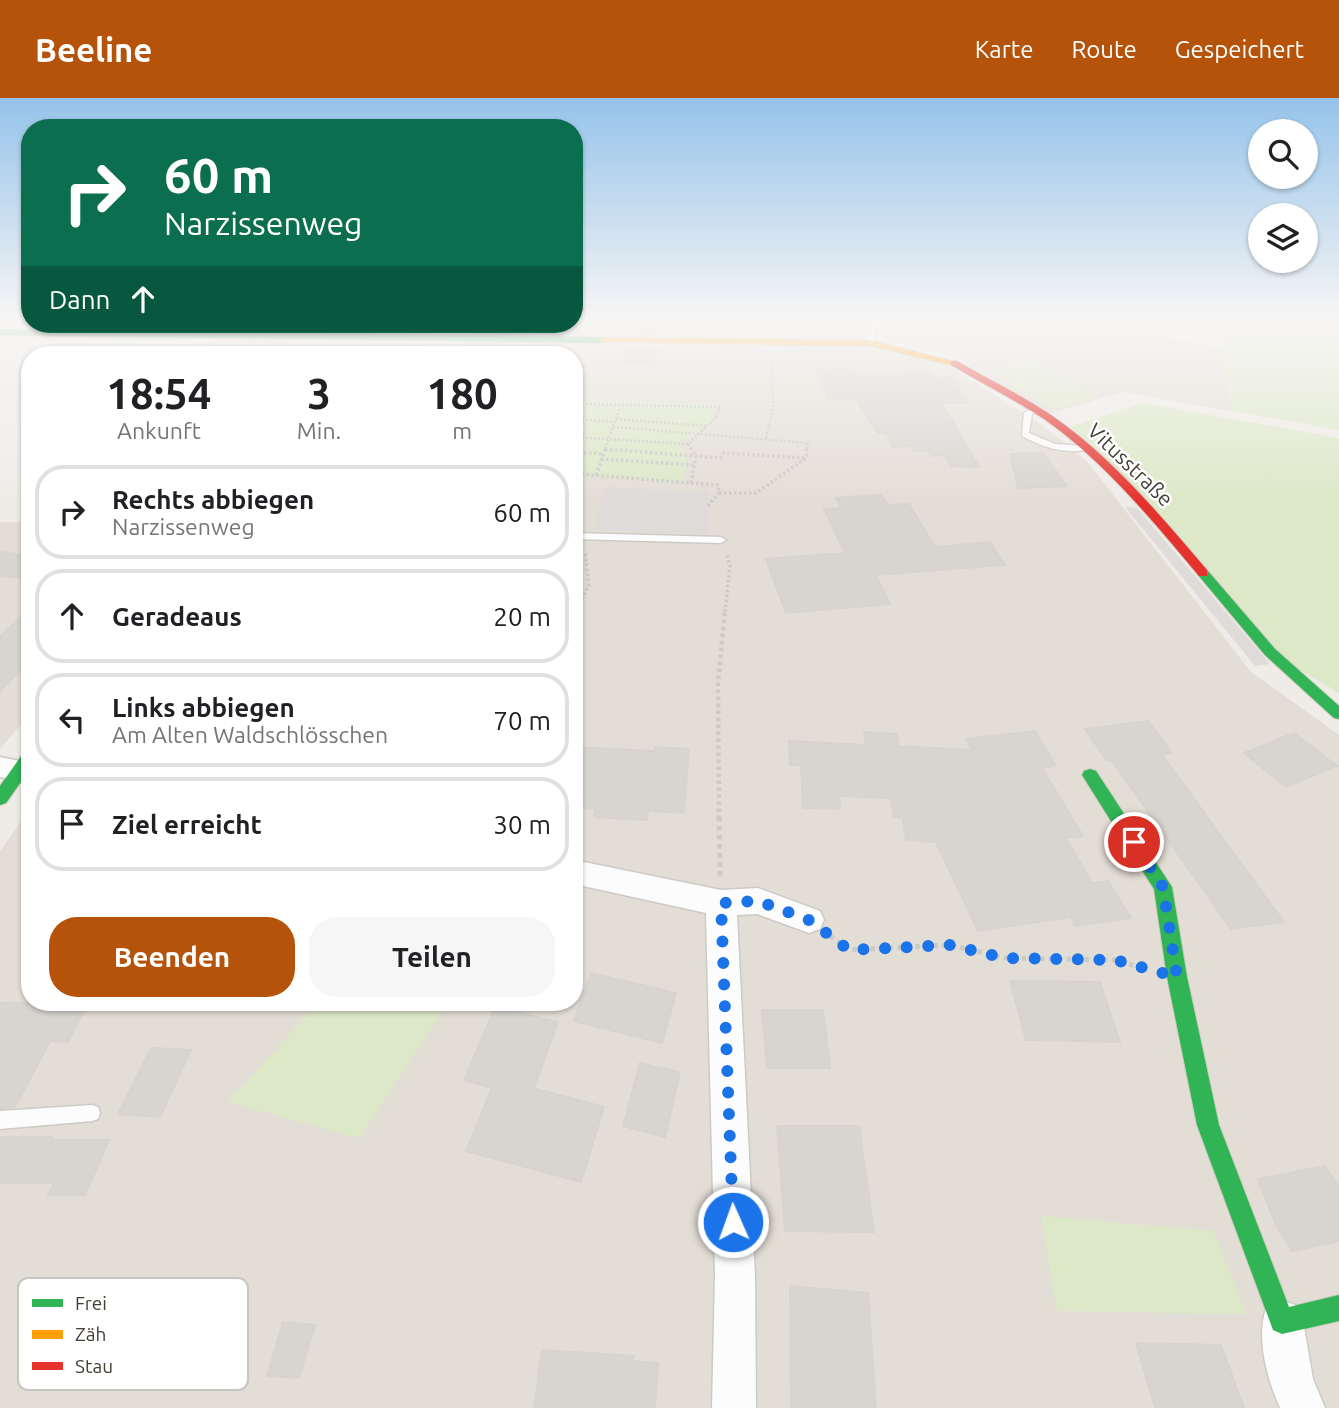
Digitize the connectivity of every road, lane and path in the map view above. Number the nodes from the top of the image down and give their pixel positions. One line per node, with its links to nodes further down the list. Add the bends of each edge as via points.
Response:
1 (773, 379): 12 (path, via 773,408)
2 (981, 379): 5 (street, Vitusstraße)
3 (583, 405): 4 (path)
4 (620, 407): 7 (path); 8 (path, via 720,407)
5 (1034, 410): 14 (street, Vitusstraße); 14 (lane, via 1028,413 1025,434 1038,442 1072,450)
6 (583, 420): 7 (path)
7 (614, 422): 8 (path); 9 (path); 11 (path)
8 (708, 426): 9 (path)
9 (701, 433): 12 (path); 13 (path)
10 (583, 438): 11 (path)
11 (608, 439): 13 (path); 15 (path)
12 (766, 439): 18 (path, via 808,443)
13 (688, 444): 17 (path)
14 (1084, 448): 30 (street, Vitusstraße, via 1163,526 1270,652)
15 (604, 451): 16 (path); 17 (path); 19 (path)
16 (583, 452)
17 (696, 456): 18 (path, via 720,458 724,453); 20 (path)
18 (806, 458): 24 (path, via 756,494)
19 (601, 459): 20 (path); 22 (path)
20 (694, 465): 23 (path)
21 (583, 474): 22 (path)
22 (596, 475): 23 (path)
23 (691, 483): 24 (path, via 718,485)
24 (719, 493): 25 (path)
25 (708, 506)
26 (583, 536): 27 (lane)
27 (721, 540): 35 (path, via 730,566 718,683)
28 (583, 556): 29 (path, via 589,586)
29 (583, 597)
30 (1339, 714)
31 (20, 767): 33 (street)
32 (1090, 775): 37 (street, via 1163,887)
33 (0, 799)
34 (583, 874): 35 (street)
35 (721, 903): 36 (street, via 758,901); 42 (street, via 735,1275)
36 (809, 920): 37 (path, via 849,950 950,945 1005,958 1115,960)
37 (1177, 977): 41 (street, via 1208,1125)
38 (92, 1113): 39 (lane)
39 (0, 1120)
40 (1339, 1308): 41 (street)
41 (1282, 1321): 43 (street, via 1292,1382)
42 (734, 1408)
43 (1303, 1408)

